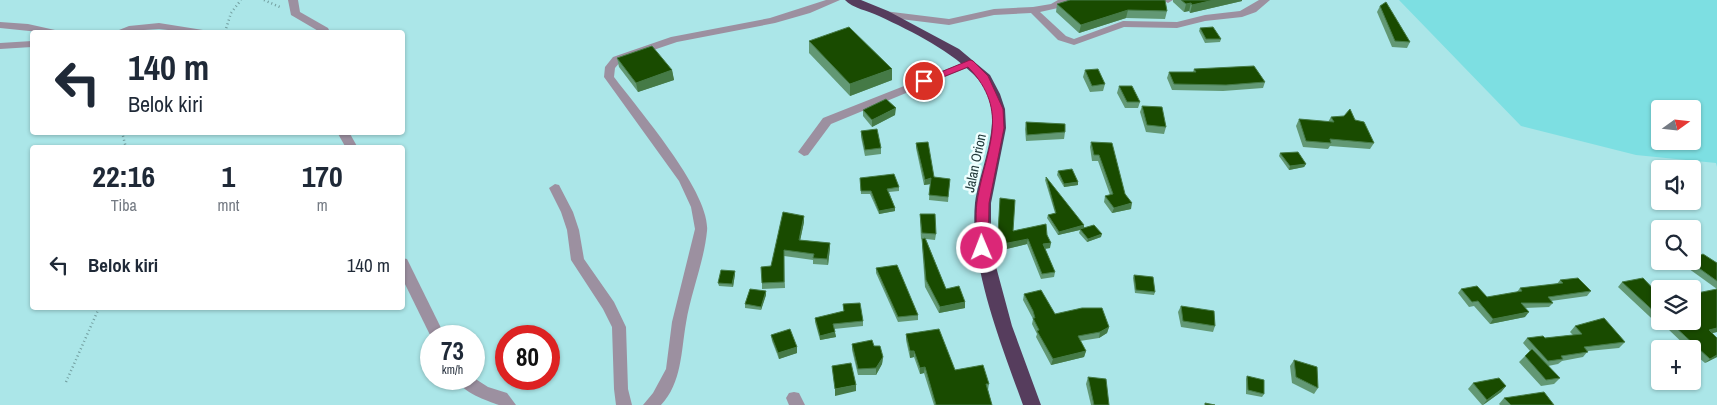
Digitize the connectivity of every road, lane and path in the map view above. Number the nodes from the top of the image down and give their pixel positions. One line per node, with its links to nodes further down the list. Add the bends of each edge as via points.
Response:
1 (240, 0): 16 (path, via 231,13)
2 (264, 0): 10 (path)
3 (294, 0): 10 (street)
4 (834, 0): 30 (street, via 806,12 771,21 675,39 617,58 610,67 609,77 685,180 697,208 701,229 679,322 673,369)
5 (851, 0): 11 (highway, Jalan Orion)
6 (1066, 0): 9 (street)
7 (1077, 0): 9 (street, via 1056,9)
8 (1265, 0): 9 (street, via 1242,14 1177,24 1123,24 1074,42 1062,38)
9 (1038, 9): 11 (street, via 994,12 949,22)
10 (295, 13): 17 (street)
11 (884, 14): 20 (highway, Jalan Orion, via 935,40)
12 (0, 25): 13 (street)
13 (42, 30)
14 (130, 30): 15 (street, via 165,26)
15 (188, 30)
16 (226, 30)
17 (324, 30)
18 (30, 44): 19 (street)
19 (0, 46)
20 (970, 63): 21 (street, via 827,121); 31 (highway, Jalan Orion, via 985,78 998,109 999,128 983,203 982,248 1004,326)
21 (804, 152)
22 (555, 188): 29 (street, via 573,230 578,260 619,326)
23 (405, 269): 25 (street)
24 (97, 310): 26 (path)
25 (433, 325)
26 (66, 382)
27 (480, 390): 28 (street, via 502,398)
28 (508, 405)
29 (624, 405)
30 (651, 405)
31 (1032, 405)

